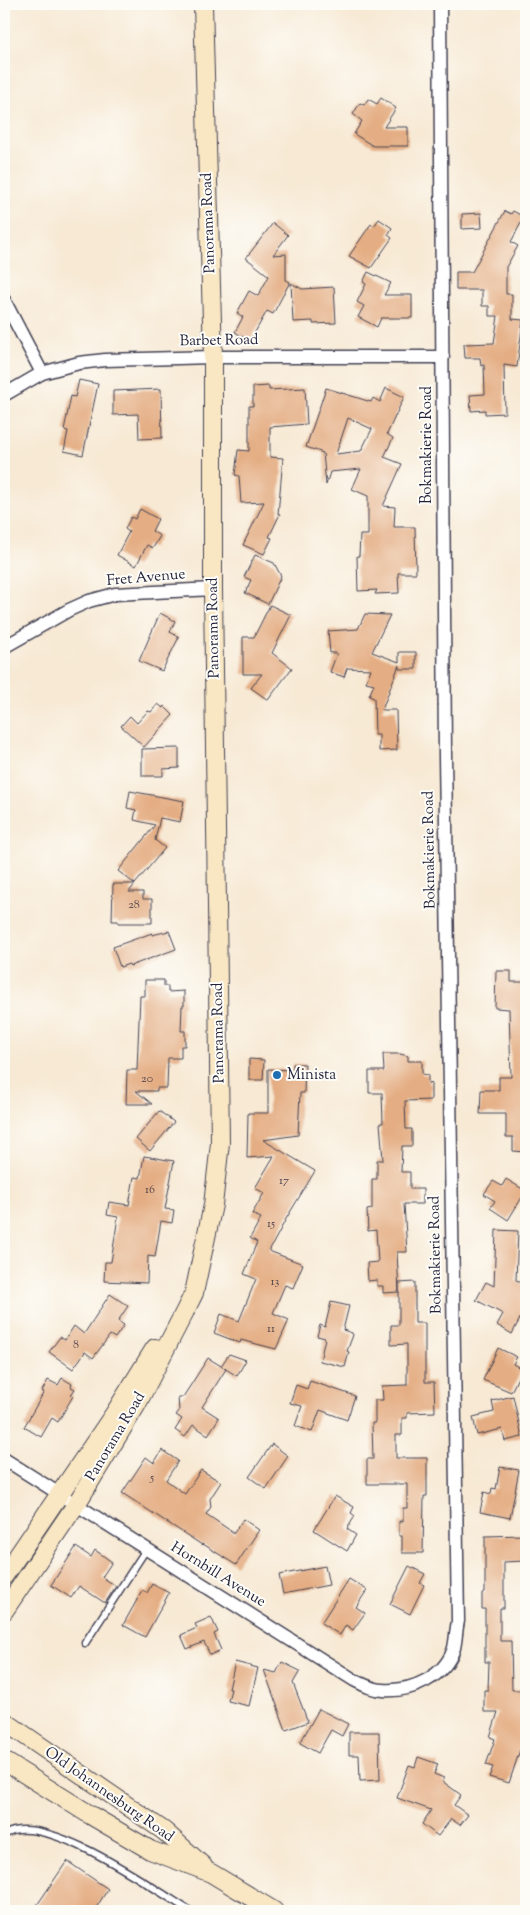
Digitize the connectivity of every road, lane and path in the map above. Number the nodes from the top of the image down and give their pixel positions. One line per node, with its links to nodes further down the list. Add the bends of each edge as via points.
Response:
1 (203, 4): 4 (street, Panorama Road)
2 (440, 4): 5 (street, Bokmakierie Road)
3 (4, 300): 6 (street)
4 (213, 357): 5 (street, Barbet Road); 6 (street, Barbet Road, via 106,360); 8 (street, Panorama Road)
5 (443, 357): 18 (street, Bokmakierie Road, via 445,746 458,1621 454,1649 441,1671)
6 (42, 373): 7 (street, Barbet Road)
7 (4, 395)
8 (213, 589): 9 (street, Fret Avenue, via 115,594 89,601); 10 (street, Panorama Road, via 220,1143 214,1205)
9 (4, 647)
10 (203, 1251): 12 (street, Panorama Road, via 168,1327); 13 (street, Panorama Road, via 194,1293 177,1330)
11 (5, 1463): 12 (street, Hornbill Avenue)
12 (60, 1493): 13 (street, Hornbill Avenue); 15 (street, Panorama Road)
13 (77, 1503): 14 (street, Hornbill Avenue); 16 (street, Panorama Road)
14 (147, 1548): 17 (lane); 18 (street, Hornbill Avenue, via 368,1687 394,1690)
15 (4, 1576)
16 (4, 1611)
17 (85, 1643)
18 (423, 1683)
19 (4, 1721): 22 (street, Old Johannesburg Road, via 164,1831)
20 (6, 1763): 22 (street, Old Johannesburg Road, via 150,1850)
21 (4, 1835): 23 (lane, via 16,1829 35,1830 85,1847)
22 (210, 1873): 24 (street, Old Johannesburg Road)
23 (190, 1911)
24 (274, 1911)

